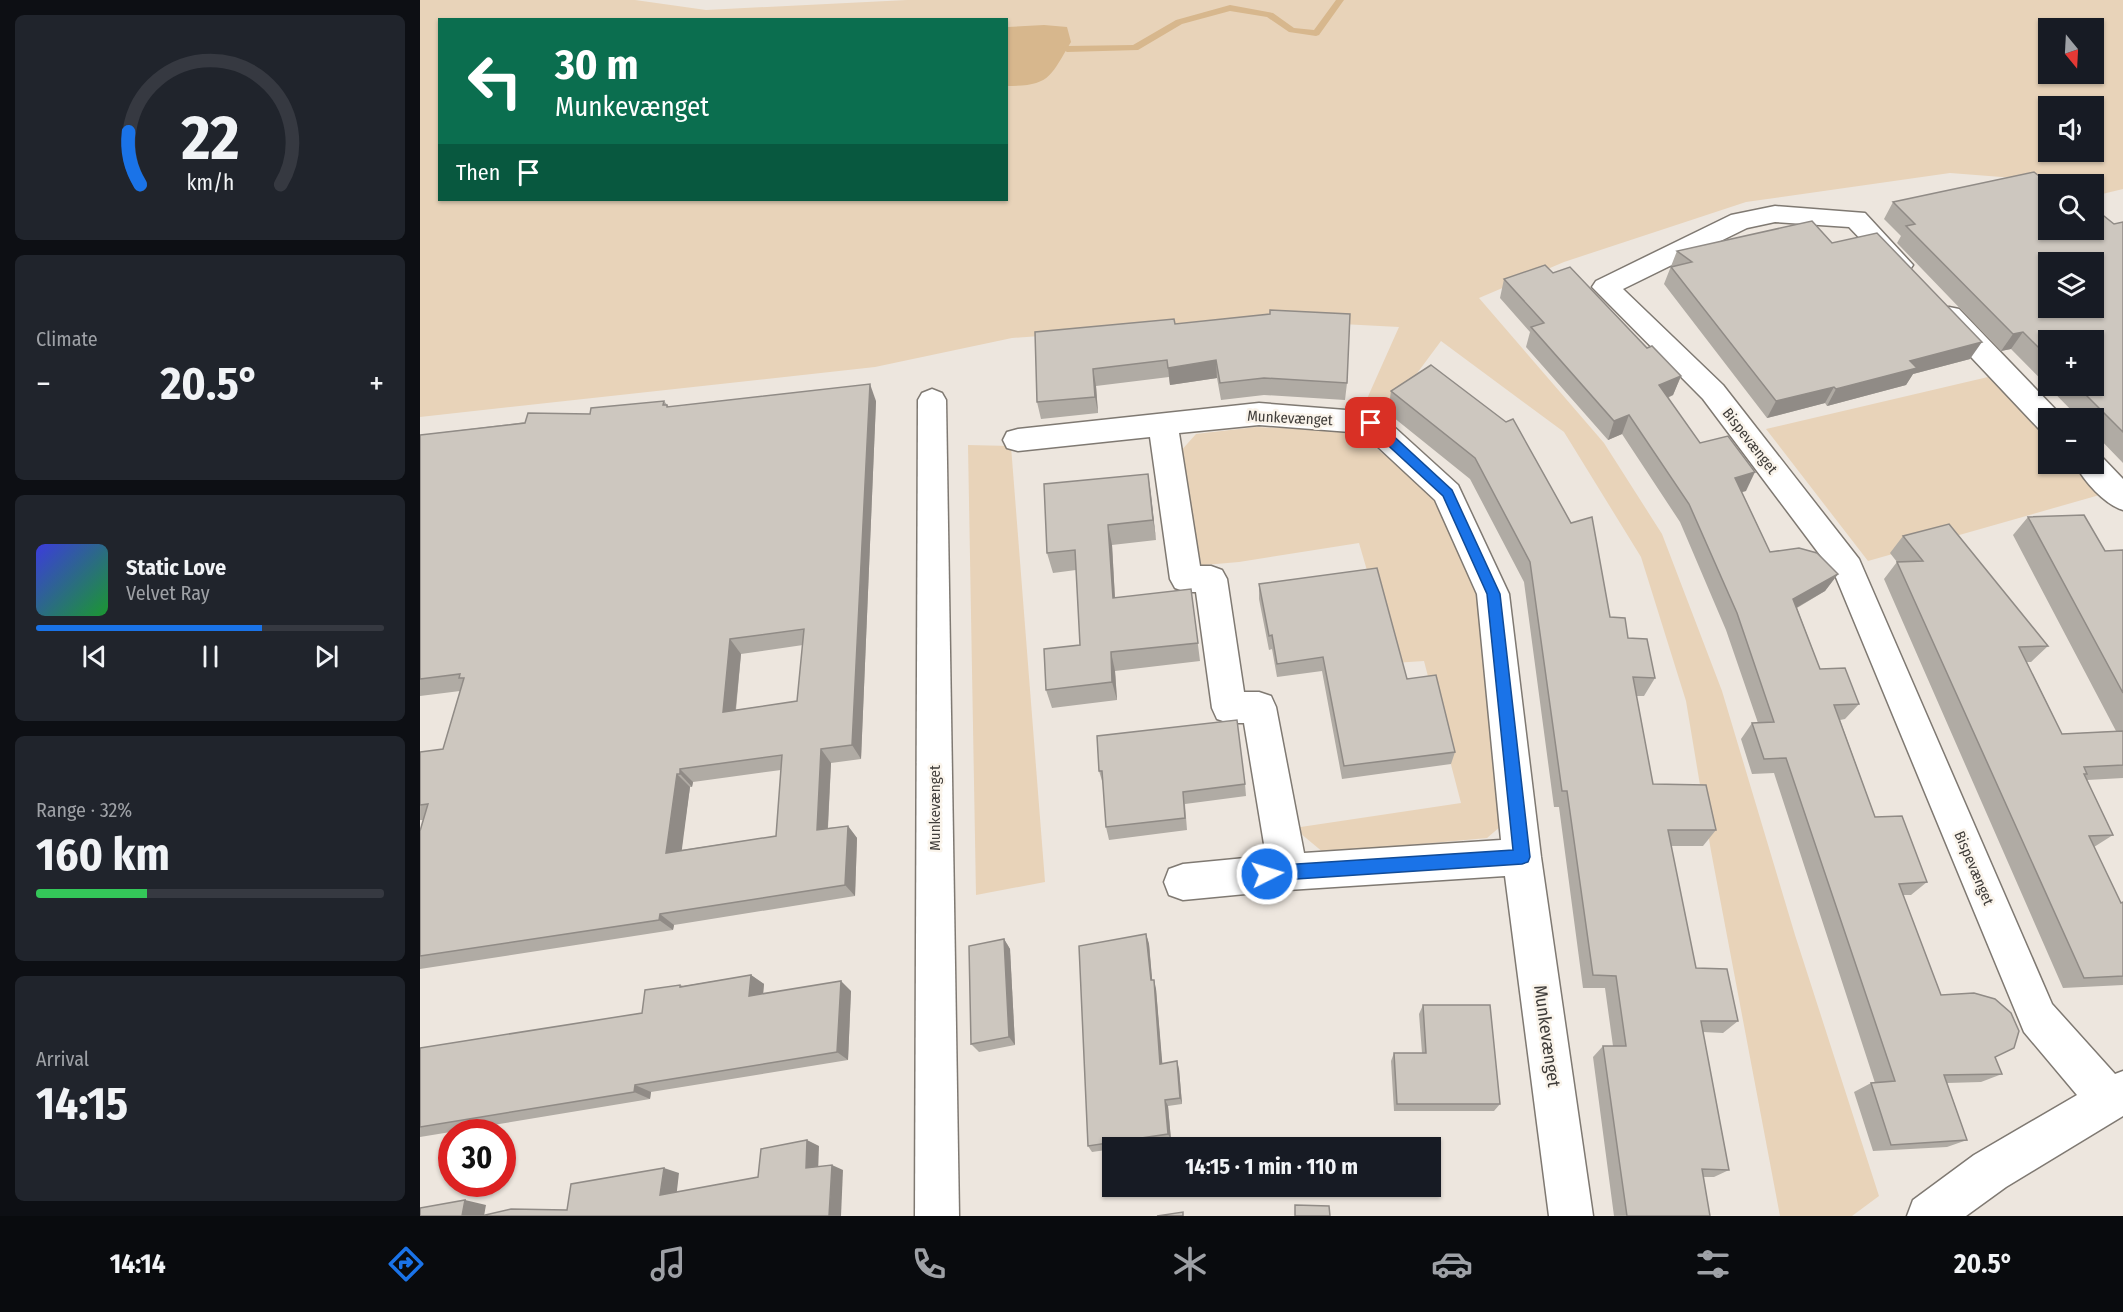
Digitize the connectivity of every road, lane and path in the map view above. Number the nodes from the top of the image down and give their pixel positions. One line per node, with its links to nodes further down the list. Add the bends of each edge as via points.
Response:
1 (932, 399): 11 (street, Munkevænget)
2 (2038, 409): 10 (street, Bispevænget, via 1856,219 1775,214 1740,221 1605,287 1713,392 1848,568 2038,1018)
3 (1163, 424): 4 (street, Munkevænget); 7 (street, Munkevænget, via 1259,414 1371,423 1448,493 1493,594); 8 (street, via 1186,579 1211,579 1229,708 1259,707)
4 (1018, 440)
5 (2100, 474): 6 (street)
6 (2123, 498)
7 (1522, 857): 8 (street); 12 (street, Munkevænget)
8 (1288, 872): 9 (street)
9 (1183, 882)
10 (2116, 1096): 13 (street, Bispevænget, via 1990,1171)
11 (937, 1216)
12 (1571, 1216)
13 (1929, 1216)

